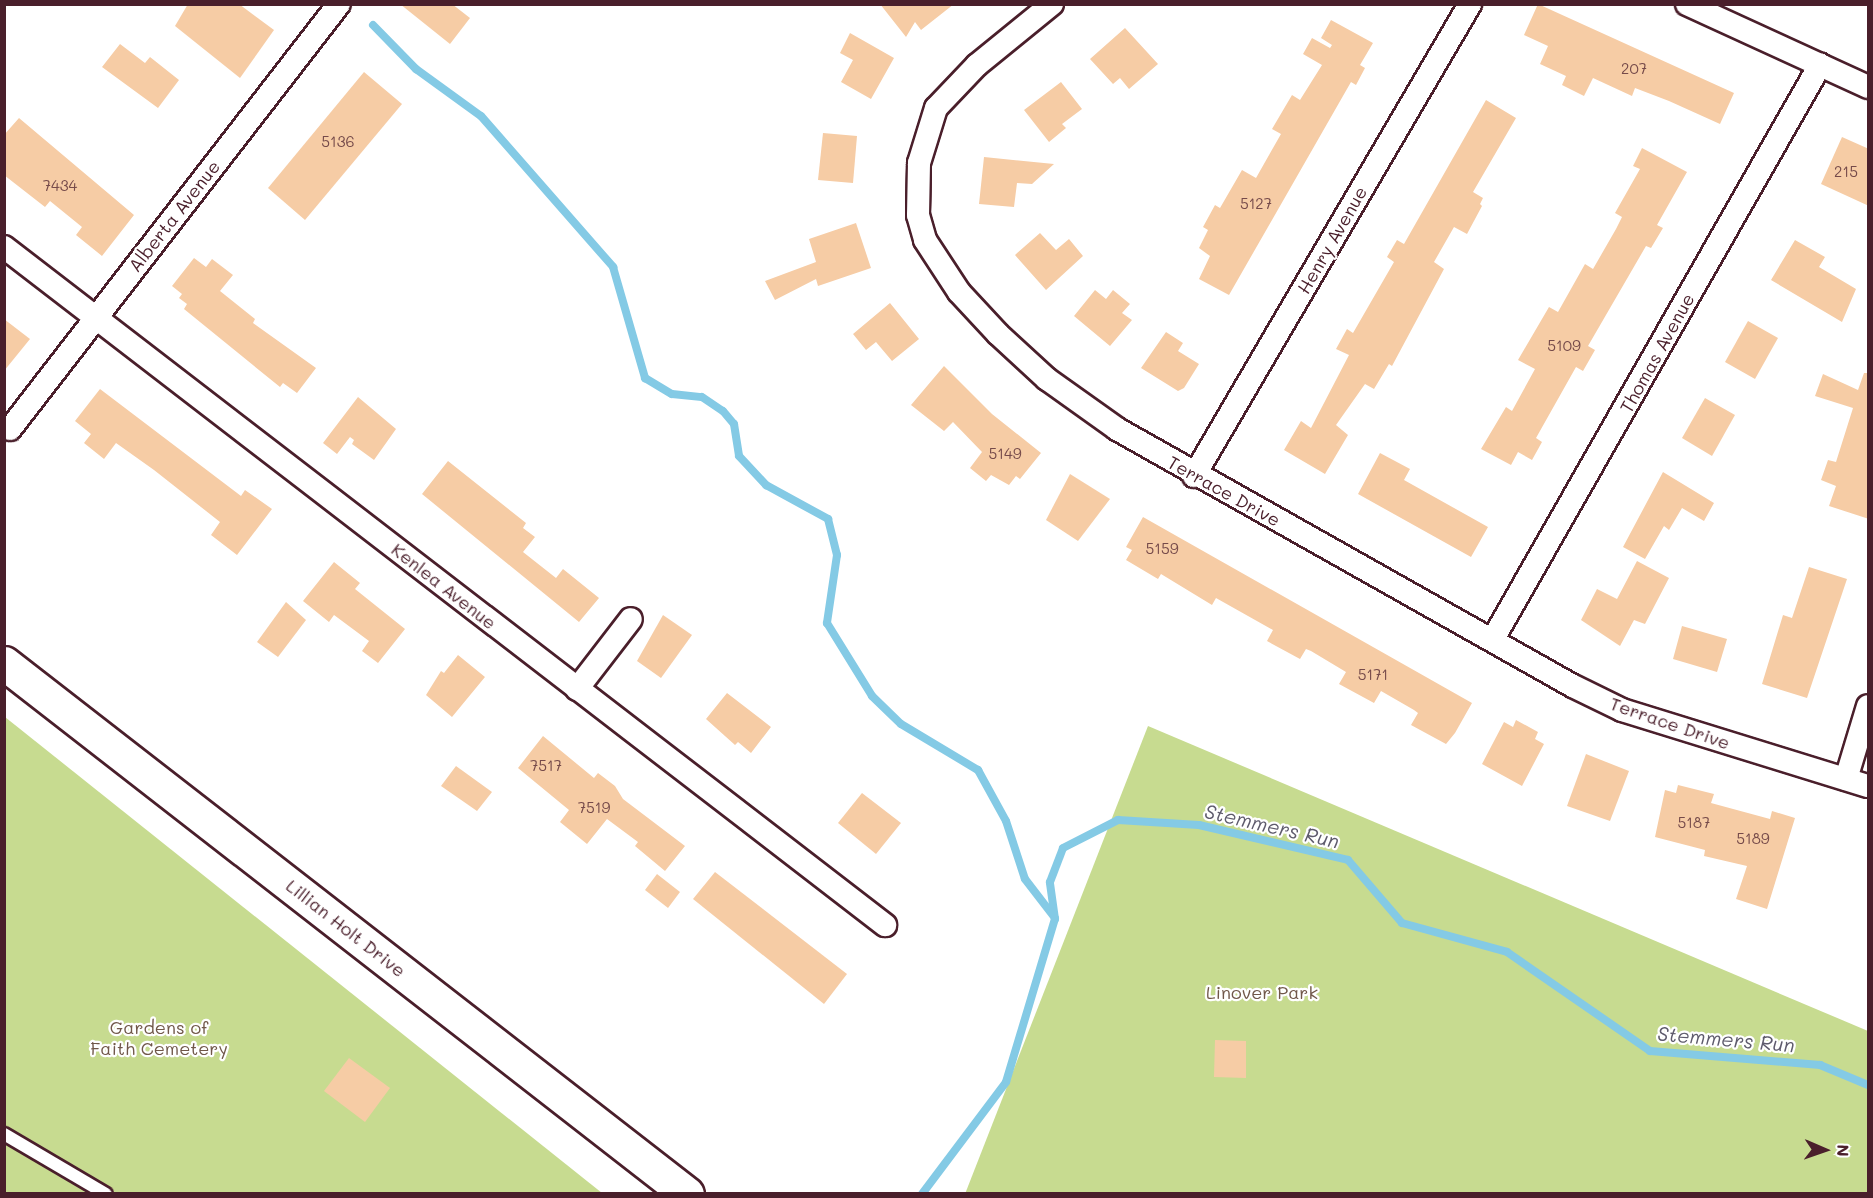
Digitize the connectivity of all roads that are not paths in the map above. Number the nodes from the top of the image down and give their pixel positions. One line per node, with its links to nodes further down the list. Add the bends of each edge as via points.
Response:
1 (1052, 4): 10 (street, Terrace Drive, via 977,65 936,108 919,163 918,215 925,240 959,292 1047,379 1117,429)
2 (1470, 4): 10 (street, Henry Avenue)
3 (1687, 4): 5 (street)
4 (329, 8): 8 (street, Alberta Avenue)
5 (1820, 65): 6 (street); 12 (street, Thomas Avenue)
6 (1869, 87)
7 (4, 247): 8 (street, Kenlea Avenue)
8 (95, 318): 9 (street, Alberta Avenue); 14 (street, Kenlea Avenue)
9 (10, 429)
10 (1194, 476): 12 (street, Terrace Drive)
11 (631, 619): 14 (street)
12 (1493, 639): 16 (street, Terrace Drive, via 1622,710)
13 (4, 663): 21 (main road, Lillian Holt Drive)
14 (577, 689): 18 (street, Kenlea Avenue)
15 (1869, 706): 16 (street)
16 (1846, 779): 17 (street, Terrace Drive)
17 (1869, 786)
18 (885, 925)
19 (4, 1134): 20 (lane)
20 (106, 1194)
21 (687, 1194)

